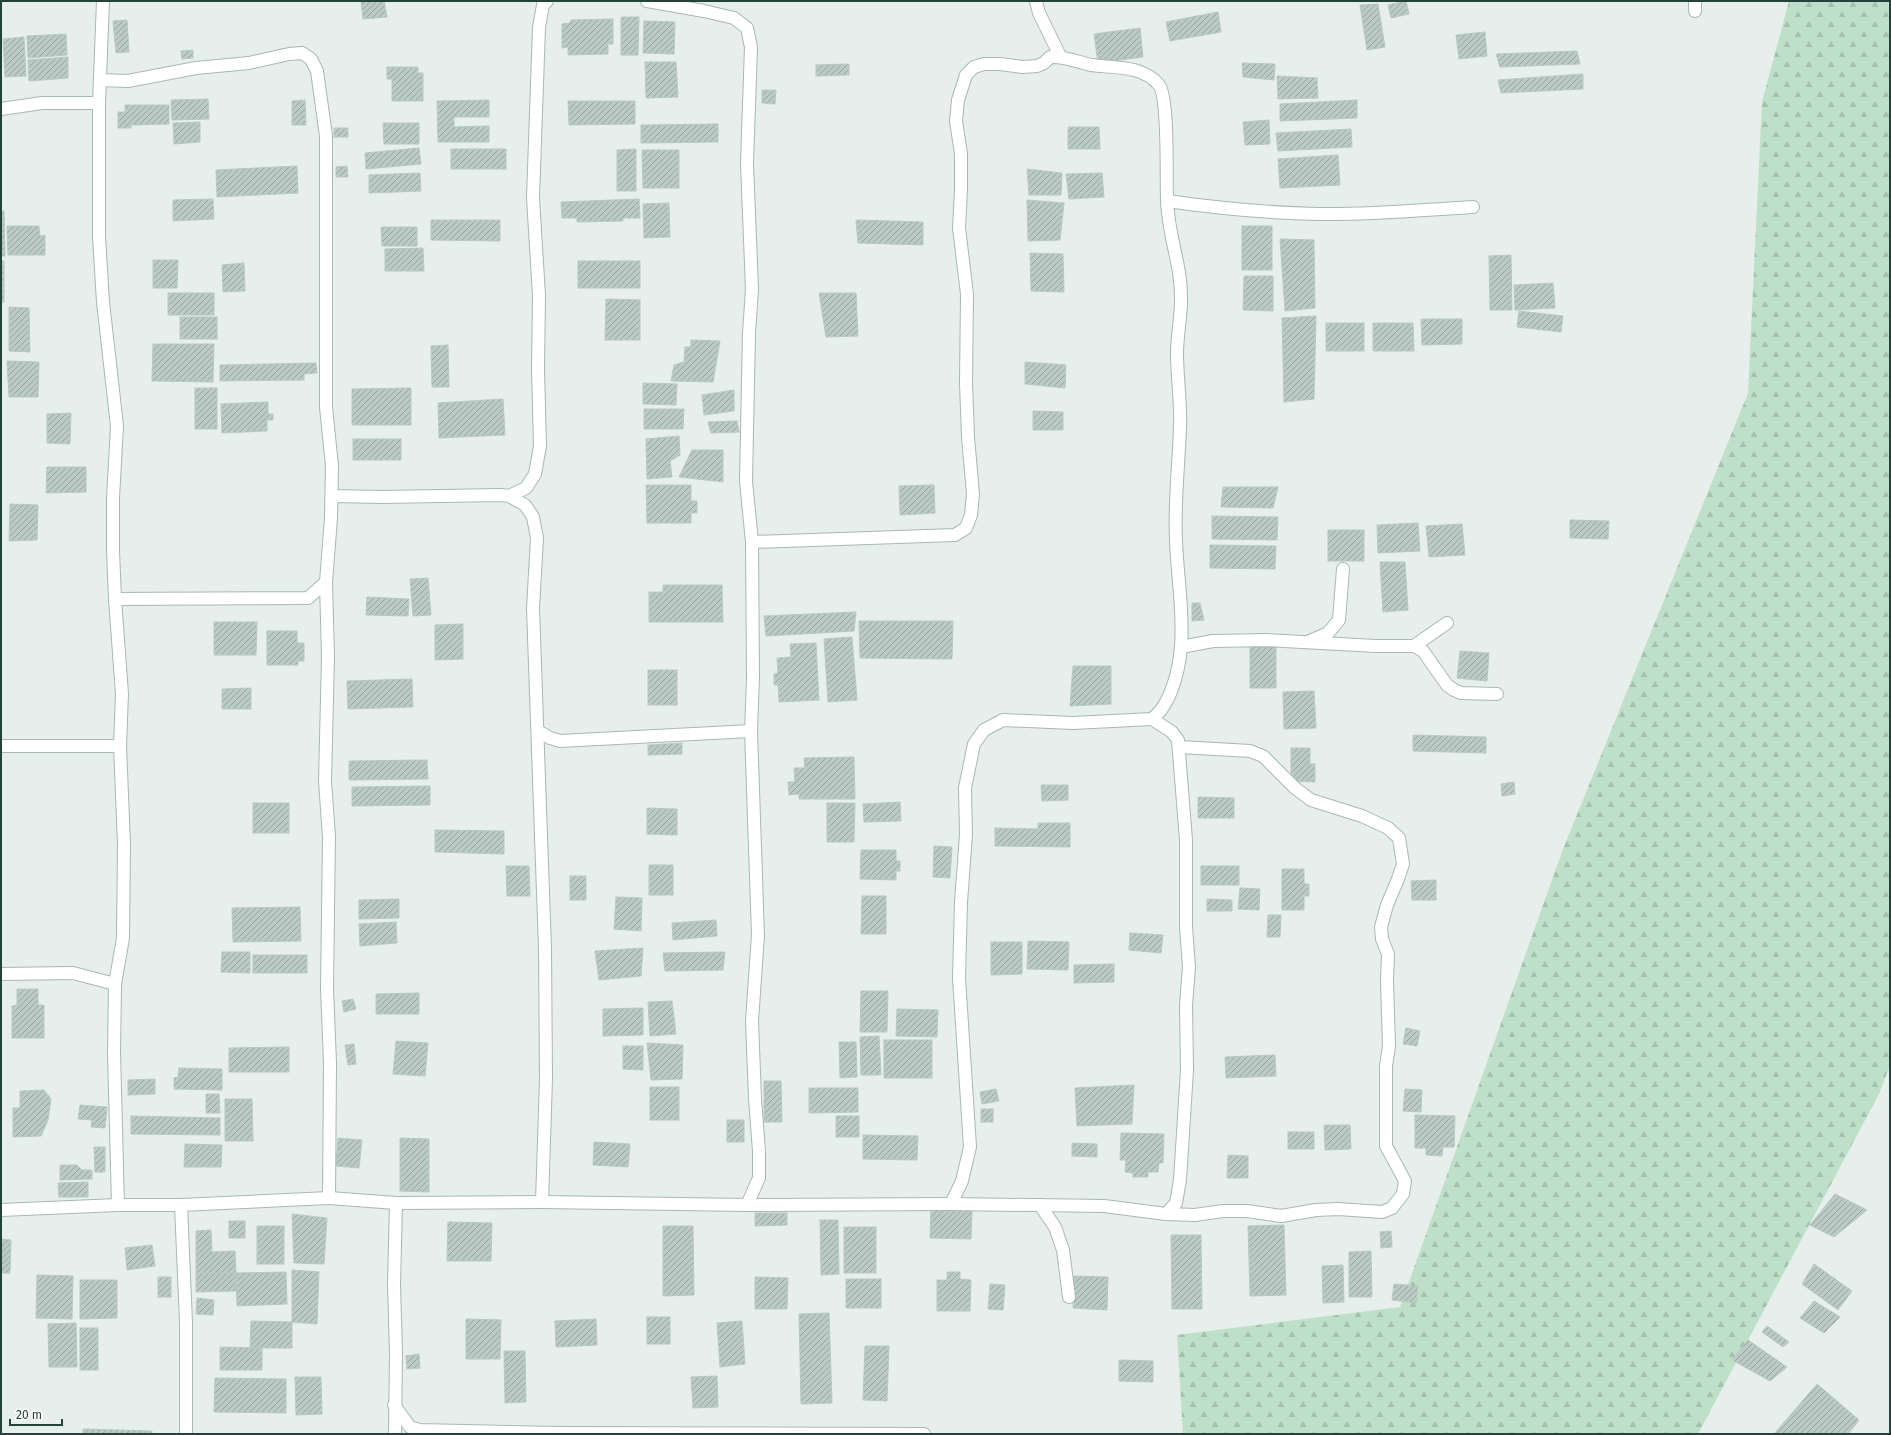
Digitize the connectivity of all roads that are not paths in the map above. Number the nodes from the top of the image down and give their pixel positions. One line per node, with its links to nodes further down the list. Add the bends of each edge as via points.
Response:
1 (103, 1): 6 (street)
2 (546, 1): 12 (street, via 539,26 534,190 539,295 540,446 535,474 526,488)
3 (647, 1): 13 (street, via 734,18 746,28 751,47 747,163 752,289 746,481)
4 (1036, 1): 5 (street, via 1039,13)
5 (1060, 56): 9 (street, via 1091,64 1133,70 1146,75 1159,85 1163,94 1167,145); 13 (street, via 1050,56 1037,66 984,64 974,67 966,75 958,100 956,121 961,154 959,228 967,294 966,391 973,494 971,515 966,528 956,535)
6 (100, 80): 7 (street); 11 (street, via 128,81 196,68 249,63 289,54 302,53 311,59 317,71 326,136 326,408 332,466)
7 (99, 103): 8 (street, via 42,103); 17 (street, via 99,237 117,426 112,498)
8 (1, 109)
9 (1167, 201): 10 (street, via 1226,210 1318,214); 22 (street, via 1180,275 1181,299 1177,351 1180,424 1176,479)
10 (1473, 207)
11 (332, 496): 12 (street); 15 (street)
12 (509, 496): 25 (street, via 525,505 533,517 537,538 533,608)
13 (752, 542): 26 (street)
14 (1343, 569): 20 (street, via 1339,620 1328,633)
15 (326, 582): 16 (street); 18 (street)
16 (308, 598): 17 (street); 18 (street)
17 (115, 599): 28 (street, via 122,694)
18 (326, 611): 32 (street)
19 (1447, 623): 21 (street)
20 (1308, 642): 21 (street); 22 (street, via 1213,641)
21 (1414, 646): 23 (street, via 1423,651 1447,685 1454,690 1461,693)
22 (1181, 647): 24 (street, via 1168,701)
23 (1497, 694)
24 (1152, 719): 29 (street, via 1172,732); 35 (street, via 1073,723 1003,720 984,730 974,744 965,788 966,835 959,978 970,1147 962,1181)
25 (538, 731): 26 (street, via 560,741); 33 (street, via 545,949 546,1079)
26 (751, 732): 38 (street, via 758,935 752,1021 759,1178)
27 (1, 746): 28 (street)
28 (120, 746): 31 (street, via 124,844 123,938)
29 (1180, 747): 41 (street, via 1186,840 1186,926 1189,967 1186,1005 1187,1070 1180,1180 1176,1203); 41 (street, via 1250,751 1262,756 1311,800 1362,816 1388,828 1399,838 1403,864 1386,905 1382,939 1388,954 1386,1146 1405,1181 1403,1194 1398,1202 1382,1212 1338,1209 1281,1216 1247,1211)
30 (1, 974): 31 (street, via 73,973)
31 (115, 984): 36 (street, via 114,1060)
32 (329, 1198): 34 (street); 37 (street)
33 (542, 1202): 34 (street); 38 (street)
34 (396, 1203): 43 (street)
35 (951, 1204): 38 (street); 39 (street)
36 (118, 1205): 37 (street); 40 (street)
37 (181, 1205): 44 (street, via 186,1323)
38 (747, 1205)
39 (1040, 1205): 41 (street, via 1104,1206); 42 (street, via 1055,1228 1063,1250)
40 (1, 1210)
41 (1166, 1214)
42 (1069, 1297)
43 (394, 1405): 45 (street); 46 (street, via 410,1427 419,1430 558,1434)
44 (186, 1434)
45 (395, 1434)
46 (924, 1434)

